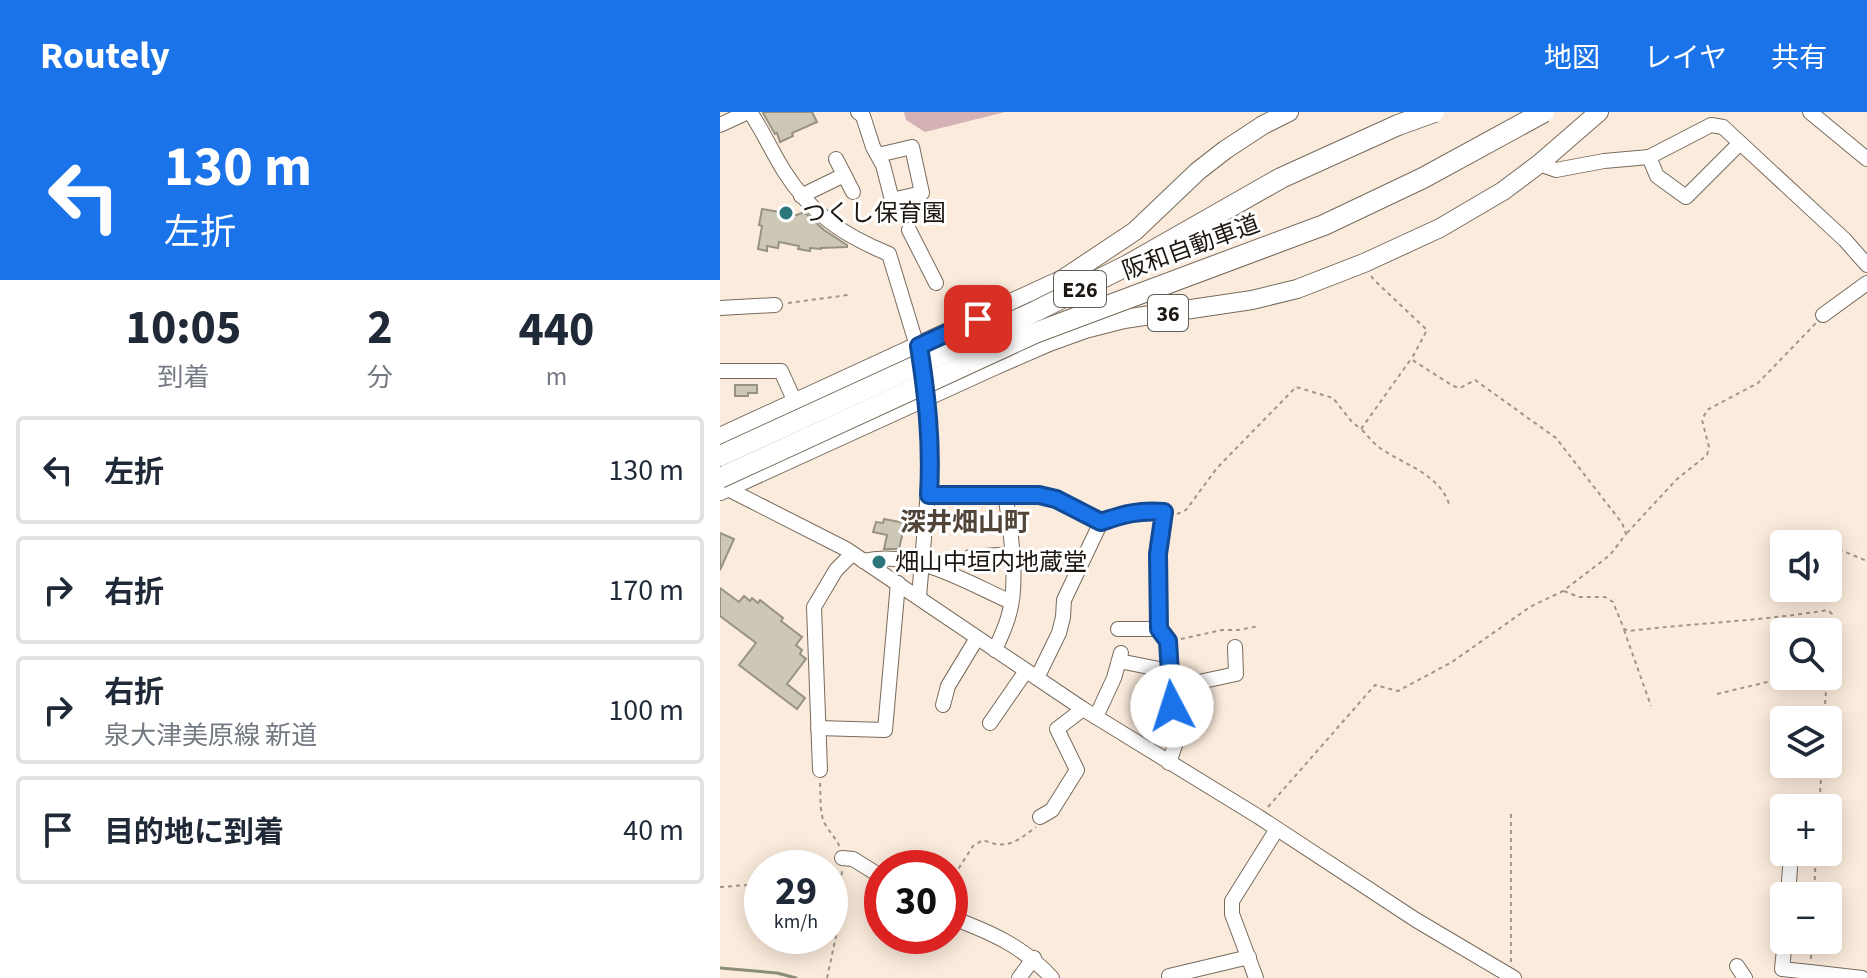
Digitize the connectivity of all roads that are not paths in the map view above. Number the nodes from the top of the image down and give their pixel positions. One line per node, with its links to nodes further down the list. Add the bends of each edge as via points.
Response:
1 (749, 112): 8 (street); 17 (street)
2 (858, 112): 10 (street)
3 (1289, 112): 27 (main road, via 1225,150 1135,231 1063,279)
4 (1434, 112): 32 (highway, 阪和自動車道 / E26, bridge, via 1281,178 1036,311)
5 (1544, 112): 33 (highway, 阪和自動車道 / E26, bridge, via 1324,225 1035,333)
6 (1599, 112): 14 (main road, 36)
7 (1810, 112): 13 (street)
8 (724, 120)
9 (1740, 143): 11 (street, via 1723,127 1711,125); 11 (street, via 1686,197 1657,176); 21 (street)
10 (878, 155)
11 (1649, 157): 14 (street, via 1556,170)
12 (836, 159): 15 (street)
13 (1867, 159)
14 (1539, 164): 29 (main road, 36, via 1440,228 1297,289 1085,329)
15 (844, 175): 16 (street); 17 (street)
16 (853, 192)
17 (801, 196): 20 (street, via 840,231)
18 (909, 230): 19 (street)
19 (916, 245): 20 (street); 22 (street)
20 (890, 259): 27 (street)
21 (1867, 265)
22 (936, 283)
23 (1867, 283): 26 (street)
24 (775, 305): 25 (street)
25 (720, 308)
26 (1823, 315)
27 (919, 346): 29 (street); 30 (main road)
28 (720, 371): 30 (street, via 781,371)
29 (927, 397): 33 (main road, 36); 35 (street)
30 (795, 402): 31 (main road)
31 (720, 437)
32 (720, 456)
33 (721, 485): 39 (street)
34 (1005, 493): 35 (street); 36 (street, via 1056,499); 37 (street)
35 (929, 495): 40 (street)
36 (1101, 522): 45 (street, via 1130,512 1164,512 1158,554); 50 (street, via 1064,600 1059,633)
37 (1013, 554): 38 (street); 43 (street)
38 (970, 557)
39 (858, 558): 40 (street); 41 (street); 55 (street, via 836,570 814,607)
40 (923, 564): 42 (street); 43 (street)
41 (898, 583): 42 (street); 55 (street, via 885,730)
42 (919, 597): 46 (street)
43 (1011, 602): 48 (street)
44 (1118, 629): 45 (street)
45 (1164, 635): 49 (street)
46 (977, 638): 48 (street); 52 (street, via 948,686)
47 (1235, 647): 51 (street, via 1236,674)
48 (995, 650): 50 (street)
49 (1169, 671): 51 (street); 53 (street, via 1120,657 1114,678)
50 (1032, 674): 53 (street); 54 (street)
51 (1171, 688): 56 (street, via 1176,742)
52 (943, 705)
53 (1090, 713): 56 (street); 58 (street, via 1057,729 1077,770 1052,810)
54 (990, 723)
55 (818, 728): 57 (street)
56 (1169, 763): 59 (street)
57 (820, 770)
58 (1037, 823)
59 (1277, 829): 65 (street, via 1232,901); 68 (street)
60 (1790, 868): 61 (street)
61 (1789, 882)
62 (968, 924): 64 (street)
63 (1784, 954): 66 (street, via 1782,969)
64 (1032, 957): 69 (street); 70 (street)
65 (1249, 957): 67 (street); 71 (street)
66 (1810, 975): 72 (street)
67 (1169, 976)
68 (1511, 977)
69 (1019, 978)
70 (1052, 978)
71 (1256, 978)
72 (1859, 978)

